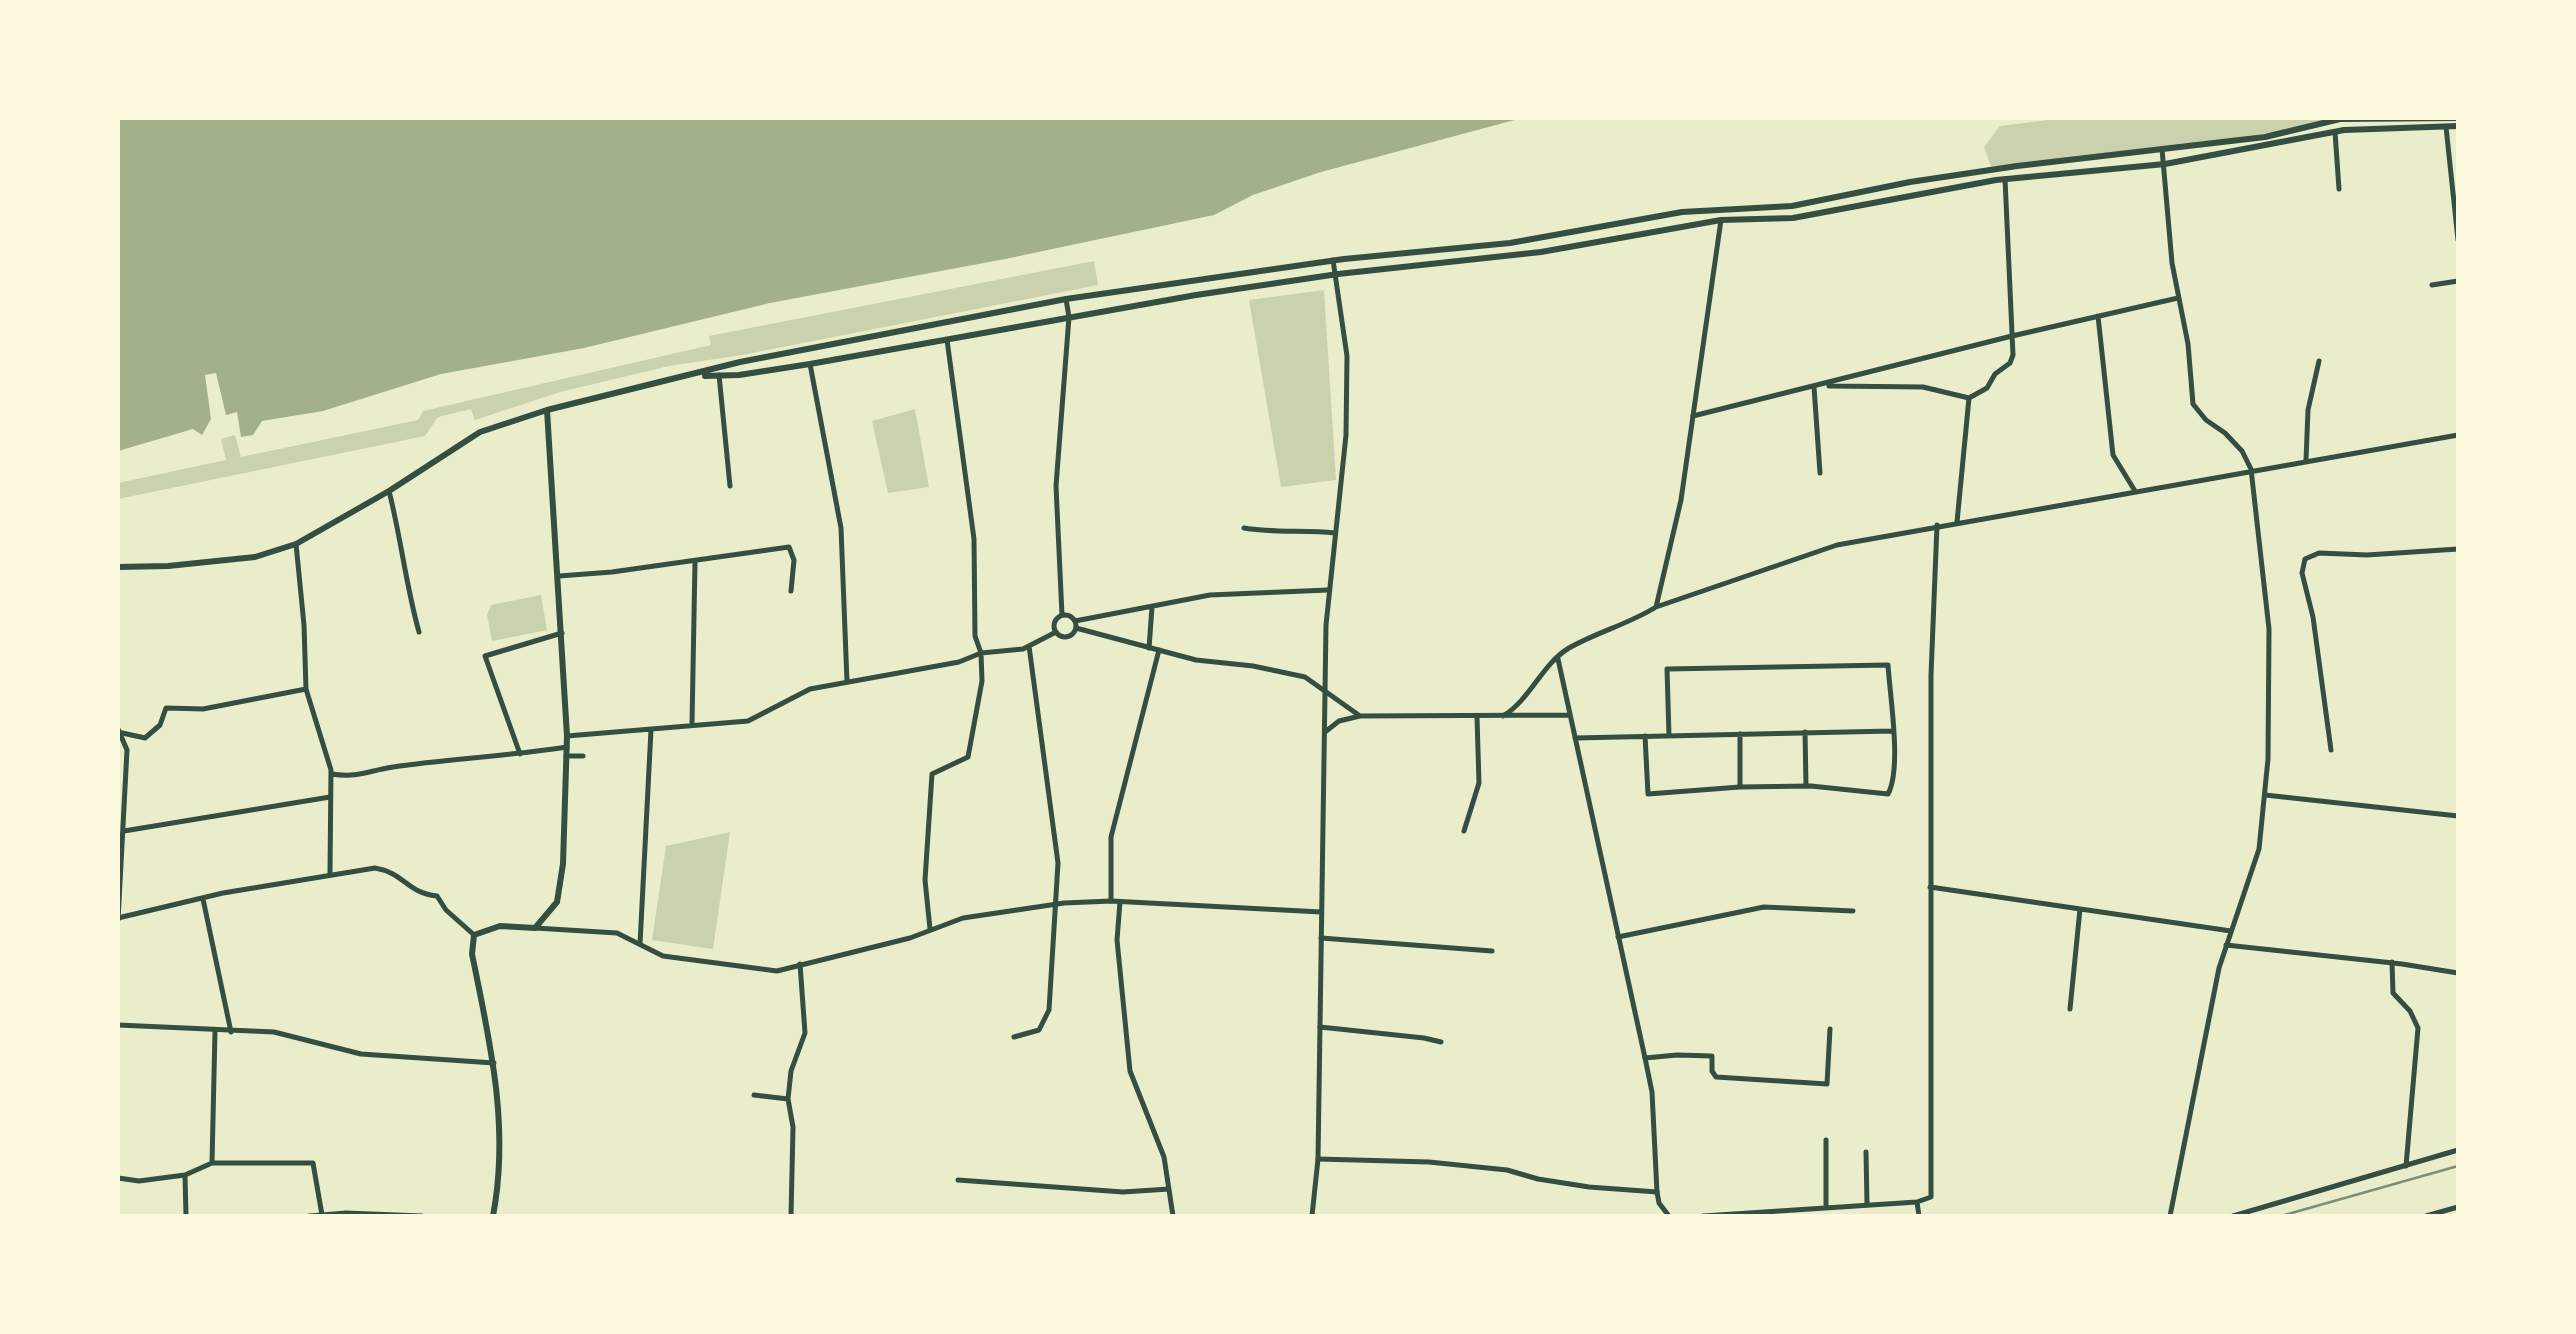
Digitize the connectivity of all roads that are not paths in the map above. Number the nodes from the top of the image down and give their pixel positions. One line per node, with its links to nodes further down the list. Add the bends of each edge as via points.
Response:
1 (2339, 118): 2 (main road); 6 (main road, via 2266,137)
2 (2458, 118)
3 (2446, 126): 4 (main road); 5 (main road); 11 (street)
4 (2458, 126)
5 (2335, 132): 7 (main road); 9 (street)
6 (2162, 149): 7 (street); 12 (main road, via 1928,179 1792,206 1682,212 1510,243)
7 (2165, 164): 8 (main road); 16 (street)
8 (2005, 179): 10 (main road, via 1793,218); 20 (street)
9 (2339, 188)
10 (1721, 220): 13 (main road, via 1541,252); 29 (street)
11 (2458, 240)
12 (1334, 260): 13 (street); 17 (main road)
13 (1338, 274): 19 (main road); 40 (street, via 1347,356)
14 (2458, 282): 15 (street)
15 (2432, 285)
16 (2178, 298): 18 (street); 32 (street, via 2193,404 2242,451)
17 (1066, 299): 19 (street); 24 (main road)
18 (2098, 316): 20 (street); 36 (street, via 2113,455)
19 (1069, 318): 21 (main road); 50 (street, via 1056,486)
20 (2012, 336): 26 (street); 27 (street, via 2010,363)
21 (947, 338): 23 (main road); 58 (street, via 974,539)
22 (2319, 361): 31 (street)
23 (810, 364): 25 (main road); 60 (street, via 841,528)
24 (694, 376): 25 (main road); 28 (main road)
25 (718, 376): 34 (street)
26 (1818, 387): 27 (street, via 1923,387); 29 (street); 33 (street)
27 (1969, 398): 37 (street)
28 (547, 410): 35 (main road, via 480,432); 45 (main road)
29 (1693, 416): 49 (street)
30 (2458, 435): 31 (street)
31 (2306, 460): 32 (street)
32 (2251, 469): 36 (street); 86 (street, via 2269,629)
33 (1820, 473)
34 (730, 486)
35 (390, 491): 41 (main road); 52 (street)
36 (2135, 491): 37 (street)
37 (1957, 522): 38 (street)
38 (1937, 526): 49 (street, via 1838,544); 92 (street)
39 (1244, 528): 40 (street)
40 (1335, 532): 47 (street)
41 (296, 544): 44 (main road, via 255,557); 61 (street)
42 (2458, 549): 79 (street, via 2305,558)
43 (695, 562): 45 (street); 46 (street, via 789,547); 67 (street)
44 (118, 567)
45 (558, 576): 54 (main road)
46 (790, 590)
47 (1328, 590): 48 (street, via 1210,595); 62 (street)
48 (1152, 606): 51 (street); 56 (street)
49 (1656, 608): 59 (street)
50 (1062, 615): 51 (street); 53 (street)
51 (1076, 625): 53 (street, via 1068,636); 56 (street)
52 (419, 632)
53 (1056, 632): 55 (street)
54 (562, 633): 74 (main road); 80 (street, via 485,656)
55 (1029, 646): 58 (street); 96 (street, via 1058,863)
56 (1149, 648): 57 (street)
57 (1159, 650): 62 (street, via 1305,678); 94 (street, via 1111,837)
58 (981, 653): 60 (street); 102 (street, via 968,757 932,774 925,880)
59 (1558, 659): 63 (street); 65 (street)
60 (847, 684): 67 (street, via 810,689 748,721)
61 (306, 688): 70 (street, via 203,710 166,708 145,738); 83 (street)
62 (1326, 690): 64 (street); 71 (street)
63 (1570, 714): 65 (street); 77 (street)
64 (1360, 716): 66 (street); 71 (street, via 1339,720)
65 (1503, 716): 66 (street)
66 (1477, 717): 90 (street, via 1479,783)
67 (692, 724): 68 (street)
68 (651, 730): 74 (street); 107 (street)
69 (1892, 730): 72 (street); 76 (street, via 1888,666 1667,669); 85 (street, via 1888,794)
70 (118, 731): 89 (street, via 127,750)
71 (1325, 732): 99 (street)
72 (1805, 732): 73 (street); 85 (street)
73 (1740, 734): 76 (street); 84 (street)
74 (567, 736): 78 (main road)
75 (1645, 736): 76 (street); 77 (street); 84 (street, via 1648,794)
76 (1669, 736)
77 (1574, 738): 105 (street)
78 (567, 746): 80 (street); 81 (main road)
79 (2330, 750)
80 (520, 754): 83 (street, via 394,767 358,778)
81 (566, 756): 82 (street); 101 (main road, via 563,864 556,902)
82 (583, 756)
83 (331, 774): 87 (street)
84 (1740, 786): 85 (street)
85 (1806, 786)
86 (2265, 795): 88 (street); 103 (street, via 2259,849)
87 (330, 797): 89 (street); 91 (street)
88 (2458, 816)
89 (124, 830): 100 (street)
90 (1464, 831)
91 (330, 873): 93 (street); 104 (street, via 391,870 419,894 437,896)
92 (1930, 887): 97 (street); 136 (street, via 1931,1197)
93 (203, 898): 100 (street); 118 (street)
94 (1110, 901): 95 (street); 96 (street)
95 (1120, 902): 99 (street); 134 (street, via 1130,1071 1164,1157)
96 (1056, 904): 102 (street); 119 (street, via 1049,1010 1039,1030)
97 (2080, 909): 103 (street); 113 (street)
98 (1853, 911): 105 (street, via 1764,907)
99 (1322, 912): 106 (street)
100 (118, 919)
101 (535, 928): 104 (main road, via 500,926); 107 (street, via 617,933)
102 (930, 929): 111 (street)
103 (2231, 931): 108 (street)
104 (474, 935): 122 (main road)
105 (1618, 937): 121 (street)
106 (1321, 938): 109 (street); 115 (street)
107 (640, 944): 111 (street, via 664,956 777,971)
108 (2226, 946): 110 (street); 152 (street)
109 (1492, 951)
110 (2392, 962): 112 (street); 130 (street, via 2393,993 2418,1028)
111 (800, 964): 124 (street, via 806,1033)
112 (2458, 973)
113 (2070, 1009)
114 (118, 1024): 117 (street)
115 (1320, 1028): 120 (street); 128 (street)
116 (1830, 1029): 121 (street, via 1827,1084 1716,1077 1712,1056)
117 (216, 1031): 118 (street); 129 (street)
118 (231, 1032): 122 (street, via 274,1032 361,1054)
119 (1014, 1037)
120 (1441, 1042)
121 (1645, 1058): 135 (street)
122 (494, 1063): 145 (main road, via 501,1128)
123 (754, 1095): 124 (street)
124 (788, 1099): 146 (street)
125 (1826, 1140): 139 (street)
126 (2458, 1150): 130 (street)
127 (1866, 1152): 137 (street)
128 (1318, 1159): 135 (street, via 1429,1162); 148 (street)
129 (212, 1163): 131 (street); 140 (street, via 314,1163)
130 (2406, 1166): 153 (street)
131 (185, 1175): 132 (street); 142 (street)
132 (118, 1178)
133 (958, 1180): 134 (street)
134 (1169, 1189): 147 (street)
135 (1657, 1192): 149 (street)
136 (1918, 1202): 137 (street); 151 (street)
137 (1867, 1204): 139 (street)
138 (2458, 1207): 154 (street)
139 (1826, 1208): 150 (street)
140 (322, 1215): 141 (street); 143 (street)
141 (346, 1215): 144 (street)
142 (186, 1216)
143 (310, 1216)
144 (422, 1216)
145 (493, 1216)
146 (791, 1216)
147 (1173, 1216)
148 (1312, 1216)
149 (1669, 1216)
150 (1704, 1216)
151 (1919, 1216)
152 (2170, 1216)
153 (2233, 1216)
154 (2426, 1216)

